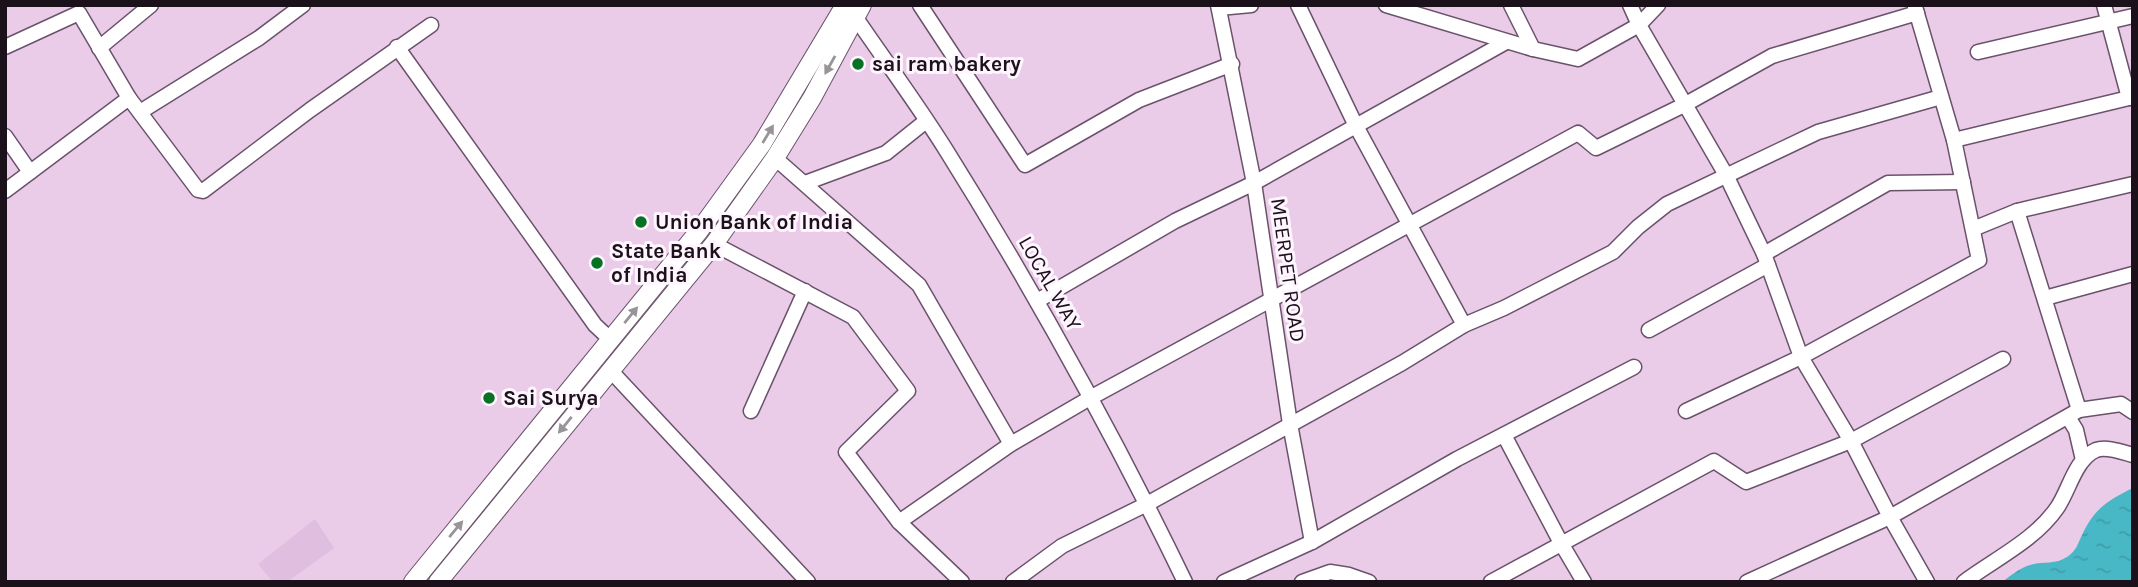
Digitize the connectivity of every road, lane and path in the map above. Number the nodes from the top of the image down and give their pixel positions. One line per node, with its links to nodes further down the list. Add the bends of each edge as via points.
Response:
1 (151, 5): 21 (street)
2 (303, 5): 29 (street)
3 (920, 5): 24 (street, via 1025,165 1139,100)
4 (1251, 5): 11 (street)
5 (1298, 5): 31 (street)
6 (1386, 5): 18 (street)
7 (1511, 5): 22 (street)
8 (1630, 5): 17 (street)
9 (1657, 5): 17 (street)
10 (2104, 5): 15 (street)
11 (1219, 7): 24 (street, MEERPET ROAD)
12 (1916, 9): 25 (street); 28 (street, via 1772,56)
13 (854, 10): 30 (street, LOCAL WAY); 34 (street, one-way to 34); 47 (street, one-way to 13)
14 (2133, 16): 15 (street)
15 (2108, 23): 23 (street); 26 (street)
16 (431, 25): 20 (street)
17 (1639, 25): 22 (street, via 1578,59); 28 (street)
18 (1506, 42): 22 (street); 31 (street)
19 (5, 47): 21 (street, via 79,13)
20 (397, 47): 29 (street, via 203,191); 56 (street, via 595,325)
21 (99, 48): 27 (street)
22 (1532, 49)
23 (1979, 52)
24 (1232, 64): 39 (street, MEERPET ROAD)
25 (1941, 97): 33 (street); 36 (street, via 1818,131)
26 (2131, 97): 33 (street)
27 (129, 98): 29 (street); 35 (street)
28 (1684, 105): 36 (street); 43 (street, via 1596,148 1578,133)
29 (140, 112)
30 (926, 121): 38 (street, via 886,153); 52 (street, LOCAL WAY)
31 (1356, 126): 39 (street); 43 (street)
32 (5, 136): 35 (street)
33 (1954, 140): 37 (street)
34 (775, 158): 38 (street); 45 (street)
35 (30, 172): 41 (street)
36 (1726, 174): 46 (street); 54 (street, via 1667,204 1613,251)
37 (1962, 181): 44 (street); 46 (street, via 1888,183)
38 (805, 183): 69 (street, via 919,285)
39 (1254, 183): 52 (street, via 1175,221); 53 (street, MEERPET ROAD)
40 (2133, 184): 42 (street)
41 (5, 191)
42 (2017, 211): 44 (street); 51 (street)
43 (1411, 225): 53 (street); 54 (street)
44 (1973, 229): 57 (street, via 1979,260)
45 (715, 244): 49 (street); 50 (street)
46 (1766, 259): 55 (street); 57 (street)
47 (665, 273): 49 (street); 56 (street, one-way to 47)
48 (2133, 274): 51 (street)
49 (680, 287): 60 (street)
50 (805, 291): 62 (street); 74 (street, via 853,317 908,391 846,452)
51 (2045, 298): 65 (street)
52 (1038, 301): 61 (street, LOCAL WAY)
53 (1271, 301): 61 (street); 66 (street, MEERPET ROAD)
54 (1464, 325): 66 (street)
55 (1649, 330)
56 (611, 340): 77 (street, one-way to 56)
57 (1801, 357): 63 (street); 68 (street)
58 (2003, 359): 68 (street)
59 (1634, 367): 67 (street)
60 (610, 370): 78 (street, one-way to 78); 79 (street)
61 (1090, 398): 69 (street); 72 (street, LOCAL WAY)
62 (751, 411)
63 (1686, 411)
64 (2133, 412): 65 (street, via 2121,404)
65 (2073, 413): 71 (street); 73 (street)
66 (1290, 424): 72 (street); 75 (street, MEERPET ROAD)
67 (1504, 435): 75 (street); 76 (street)
68 (1851, 441): 73 (street); 76 (street, via 1746,482 1714,461)
69 (1011, 444): 74 (street)
70 (2133, 455): 71 (street, via 2097,450)
71 (2083, 460): 90 (street, via 2057,509 2036,532)
72 (1147, 504): 81 (street, via 1062,546); 82 (street, LOCAL WAY)
73 (1890, 517): 88 (street); 89 (street)
74 (899, 522): 80 (street)
75 (1312, 542): 83 (street)
76 (1561, 543): 86 (street); 87 (street)
77 (413, 582)
78 (438, 582)
79 (808, 582)
80 (962, 582)
81 (1013, 582)
82 (1185, 582)
83 (1224, 582)
84 (1302, 582): 85 (street, via 1329,572)
85 (1370, 582)
86 (1491, 582)
87 (1584, 582)
88 (1747, 582)
89 (1927, 582)
90 (1964, 582)

